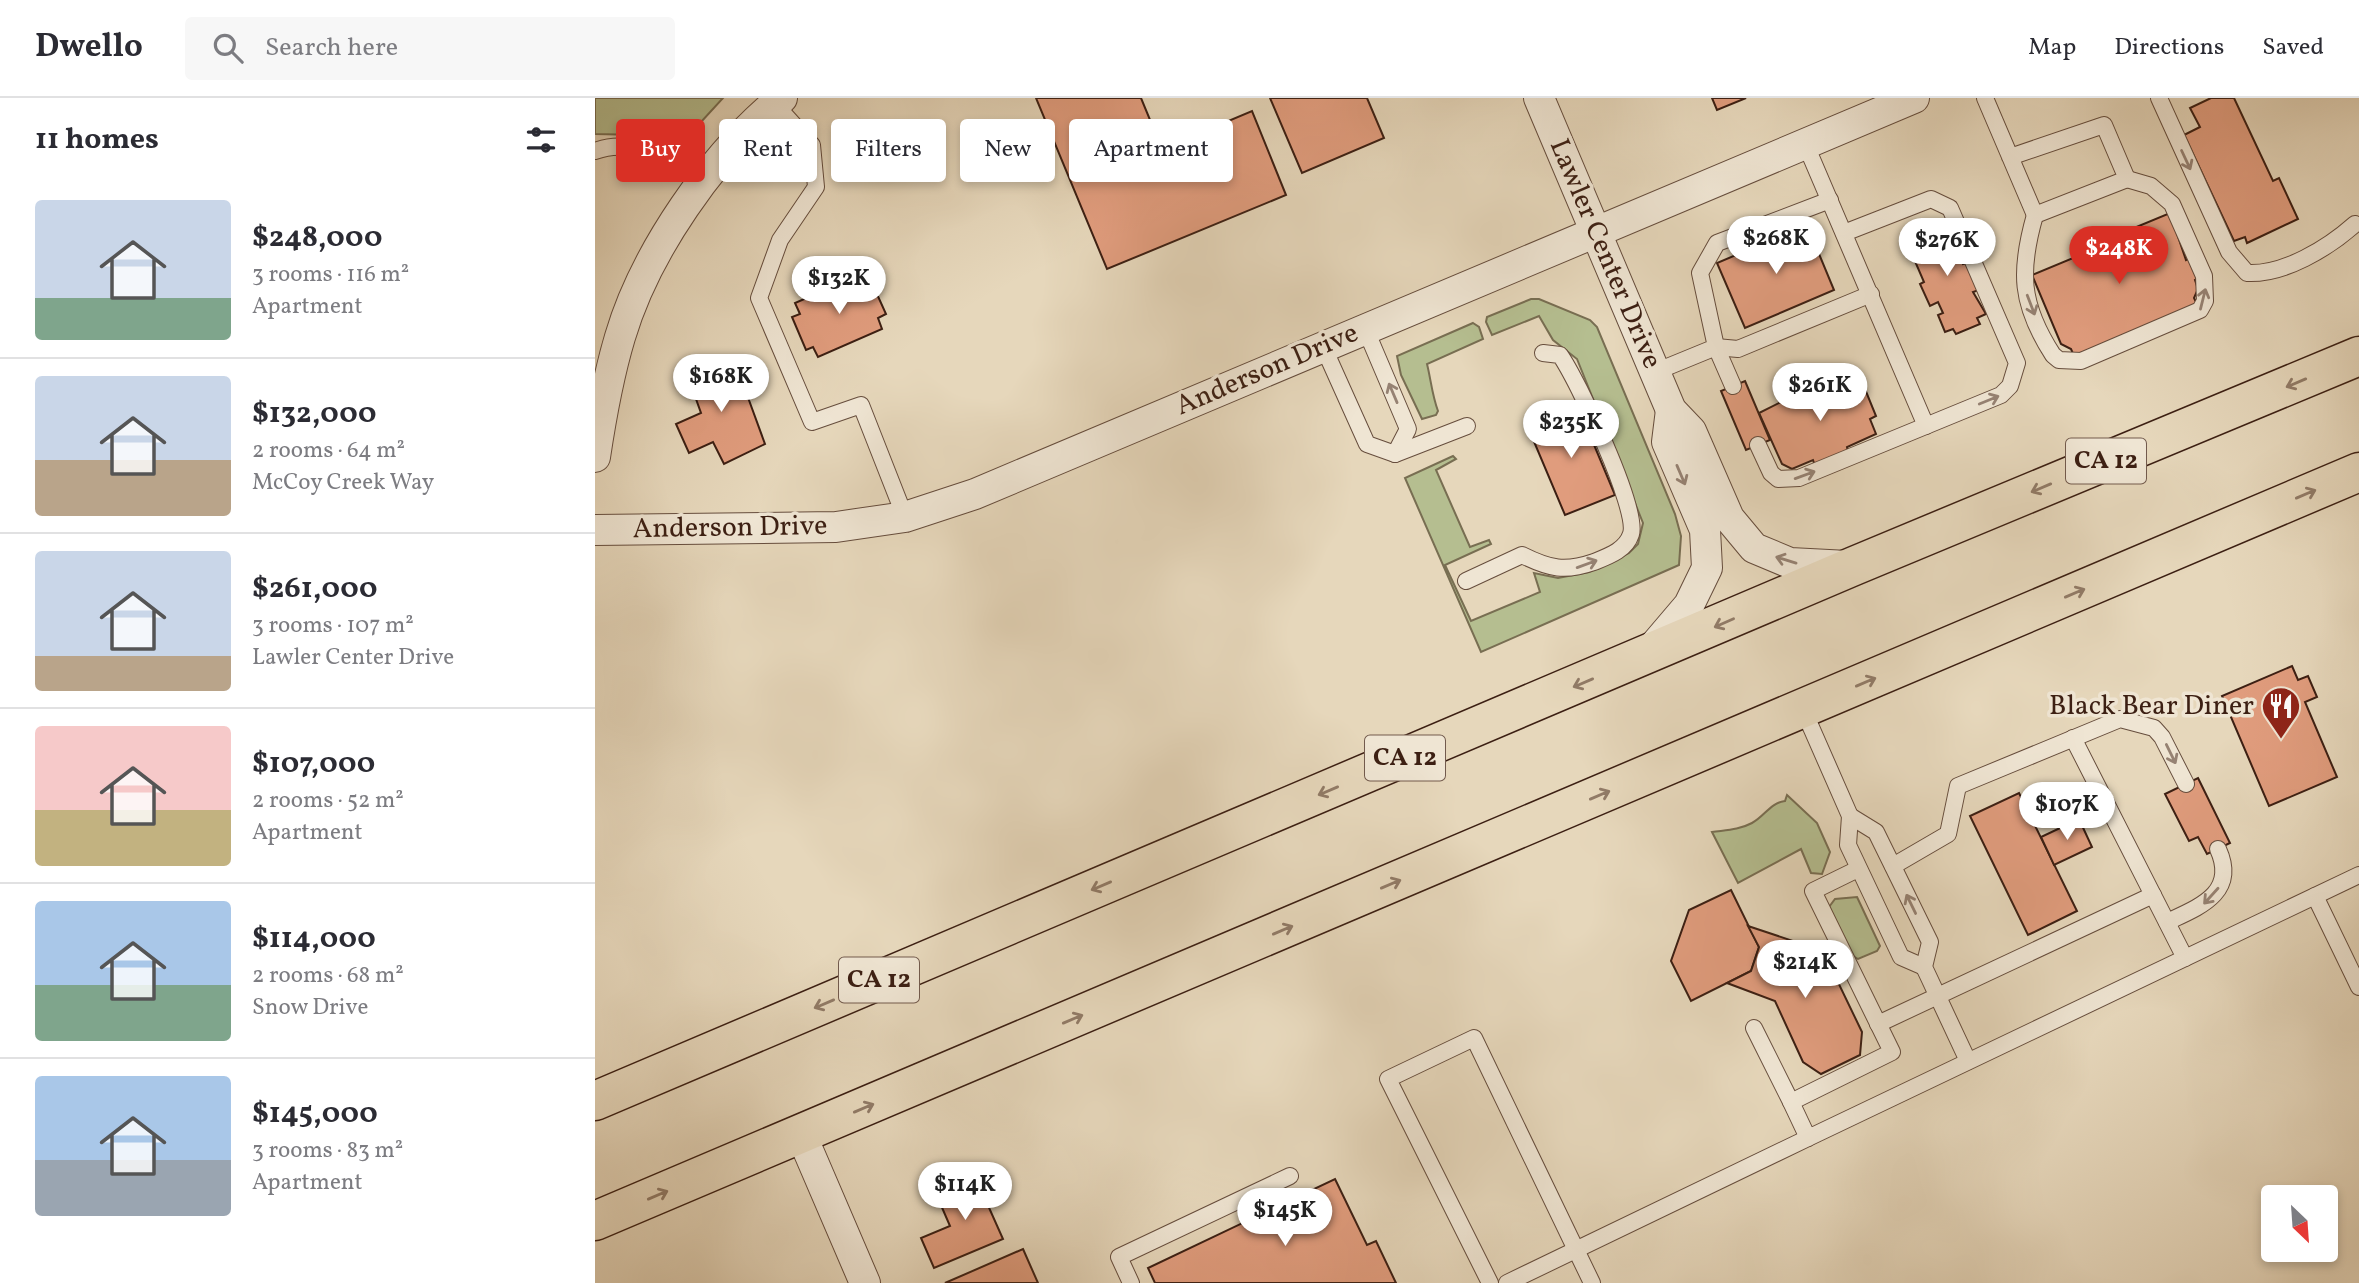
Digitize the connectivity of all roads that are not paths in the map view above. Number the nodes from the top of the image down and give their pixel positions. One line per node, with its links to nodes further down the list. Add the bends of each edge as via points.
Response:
1 (1539, 98): 14 (street, Lawler Center Drive)
2 (1914, 98): 6 (street, Anderson Drive)
3 (1985, 98): 8 (lane)
4 (2159, 98): 13 (lane, one-way to 13, via 2229,252 2247,273 2263,274 2317,251)
5 (778, 101): 10 (street, via 737,140); 31 (lane, via 812,145 816,187 780,240 759,298 812,422 862,405)
6 (1805, 143): 11 (lane); 14 (street, Anderson Drive)
7 (595, 151): 10 (lane, via 632,146 667,160)
8 (2010, 157): 9 (lane, via 2104,125); 12 (lane)
9 (2127, 179): 12 (lane); 12 (lane, one-way to 9, via 2022,281 2053,355 2059,360 2081,361 2200,310 2205,301 2204,276 2172,204 2151,186)
10 (701, 184): 29 (street, via 656,254 620,335)
11 (1830, 200): 15 (lane); 19 (lane, via 1717,243 1700,273)
12 (2035, 215)
13 (2355, 224)
14 (1597, 230): 17 (street, Anderson Drive); 22 (street, Lawler Center Drive)
15 (1844, 233): 16 (lane); 26 (lane, one-way to 15, via 2001,395 2010,386 2017,363 1950,208 1931,199)
16 (1871, 294): 19 (lane, via 1738,349); 26 (lane)
17 (1365, 328): 18 (street, Anderson Drive); 28 (lane, one-way to 17, via 1408,429)
18 (1323, 346): 28 (lane, via 1367,444); 31 (street, Anderson Drive, via 975,494)
19 (1716, 347): 22 (lane); 23 (lane)
20 (1543, 353): 34 (lane, one-way to 20, via 1523,555 1545,566 1572,569 1622,548 1631,535 1631,509 1577,382 1560,355)
21 (2359, 356): 33 (highway, CA 12, one-way to 33)
22 (1655, 372): 24 (street, Lawler Center Drive)
23 (1733, 386)
24 (1671, 410): 33 (street, Lawler Center Drive, one-way to 24, via 1790,563 1754,548 1729,518 1691,431); 35 (street, Lawler Center Drive, one-way to 35, via 1667,442 1705,530 1707,568 1689,605)
25 (1467, 426): 28 (lane)
26 (1926, 426): 27 (lane, one-way to 26, via 1771,473 1788,481)
27 (1758, 445)
28 (1395, 454)
29 (595, 457)
30 (2359, 472): 36 (highway, one-way to 30)
31 (905, 517): 32 (street, Anderson Drive, via 836,527)
32 (595, 530)
33 (1854, 566): 35 (highway, CA 12, one-way to 35)
34 (1466, 581)
35 (1646, 656): 54 (highway, CA 12, one-way to 54)
36 (1803, 709): 39 (lane); 56 (highway, one-way to 36)
37 (2073, 738): 38 (lane, one-way to 38, via 2120,719 2154,728); 41 (lane, via 1958,786 1948,834); 44 (lane)
38 (2186, 784)
39 (1850, 816): 41 (lane, via 1876,832); 42 (lane, via 1848,845)
40 (2218, 849): 46 (lane, one-way to 46, via 2224,869 2214,896)
41 (1893, 866): 48 (lane, one-way to 41, via 1930,942)
42 (1858, 869): 48 (lane, via 1901,957); 51 (lane, via 1813,891)
43 (2359, 875): 45 (lane)
44 (2153, 895): 46 (lane); 50 (lane)
45 (2315, 896): 47 (lane); 49 (lane)
46 (2167, 922): 47 (lane)
47 (2185, 958): 53 (lane)
48 (1923, 967): 50 (lane)
49 (2359, 986)
50 (1937, 996): 51 (lane); 53 (lane)
51 (1878, 1024): 55 (lane, via 1892,1052)
52 (1754, 1028): 55 (lane)
53 (1968, 1061): 57 (lane)
54 (595, 1101)
55 (1791, 1102): 57 (lane)
56 (801, 1134): 59 (highway, one-way to 56); 61 (street)
57 (1808, 1138): 60 (lane)
58 (1290, 1175): 62 (lane, via 1119,1257)
59 (595, 1221)
60 (1576, 1250): 63 (lane, via 1474,1038 1388,1079); 64 (lane); 65 (lane)
61 (865, 1283)
62 (1131, 1283)
63 (1489, 1283)
64 (1507, 1283)
65 (1592, 1283)

